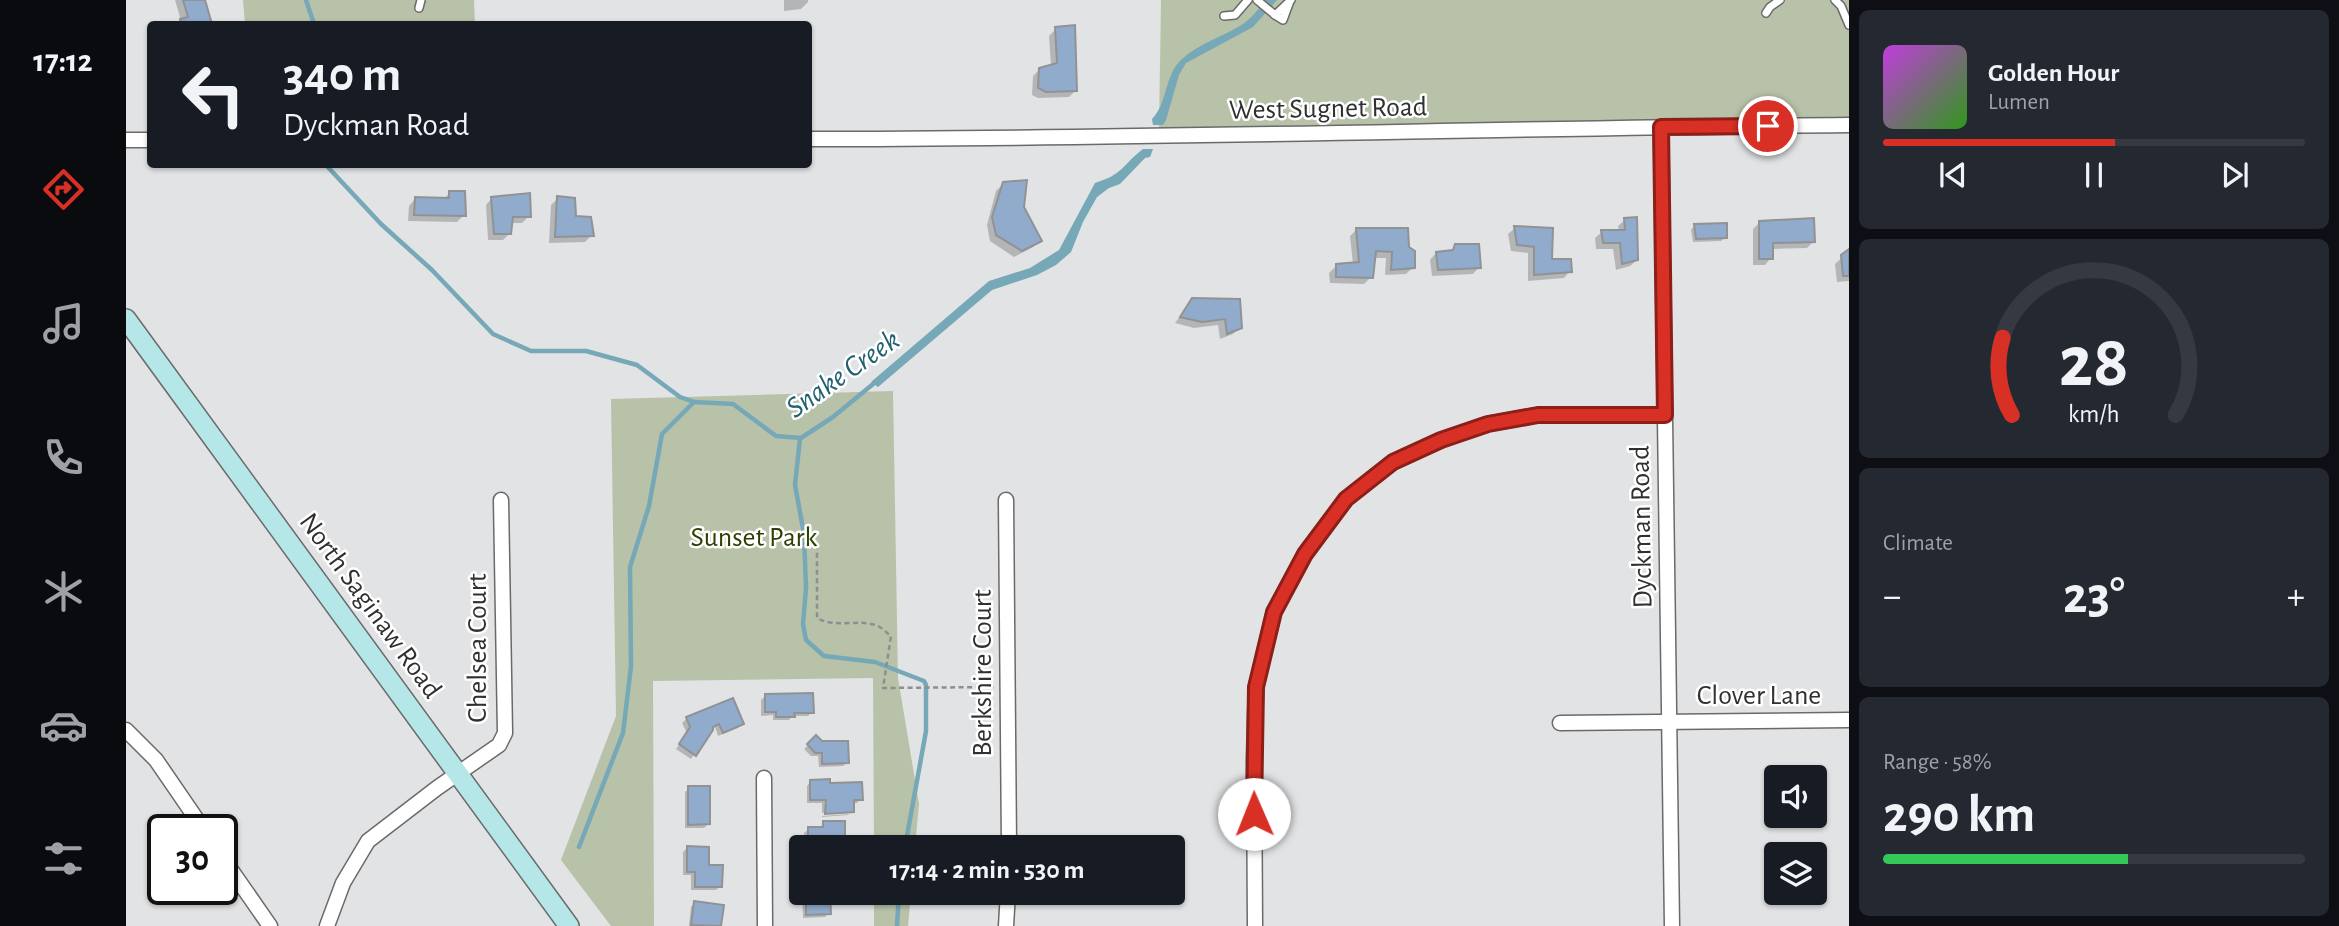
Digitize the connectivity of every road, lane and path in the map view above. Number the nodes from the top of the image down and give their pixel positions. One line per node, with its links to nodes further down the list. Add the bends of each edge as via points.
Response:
1 (1248, 0): 7 (lane, via 1235,15)
2 (1780, 0): 6 (lane)
3 (1835, 0): 8 (lane)
4 (1259, 1): 5 (lane, via 1283,20)
5 (1290, 1)
6 (1766, 13)
7 (1224, 16)
8 (1849, 25)
9 (1849, 125): 10 (street, West Sugnet Road)
10 (1661, 127): 11 (street, West Sugnet Road); 15 (street, Dyckman Road)
11 (812, 139)
12 (126, 140): 13 (street)
13 (147, 140)
14 (126, 318): 24 (main road, North Saginaw Road)
15 (1665, 415): 21 (street, Dyckman Road); 35 (street, via 1538,415 1488,424 1393,462 1346,499 1305,554 1274,612 1256,687)
16 (1006, 499): 19 (street, Berkshire Court)
17 (501, 500): 24 (street, Chelsea Court, via 505,733 499,745)
18 (792, 544): 19 (path, via 816,543 817,618 827,624 879,626 891,636 883,688)
19 (1007, 687): 27 (street, Berkshire Court)
20 (1849, 719): 21 (street, Clover Lane)
21 (1669, 721): 22 (street, Clover Lane); 36 (street, Dyckman Road)
22 (1560, 723)
23 (126, 730): 26 (street, via 156,760)
24 (458, 774): 31 (street, Chelsea Court, via 368,841 343,883); 32 (main road, North Saginaw Road)
25 (764, 778): 33 (street)
26 (193, 814)
27 (1009, 835)
28 (238, 880): 30 (street)
29 (1007, 905): 34 (street)
30 (270, 926)
31 (327, 926)
32 (569, 926)
33 (765, 926)
34 (1006, 926)
35 (1255, 926)
36 (1672, 926)

